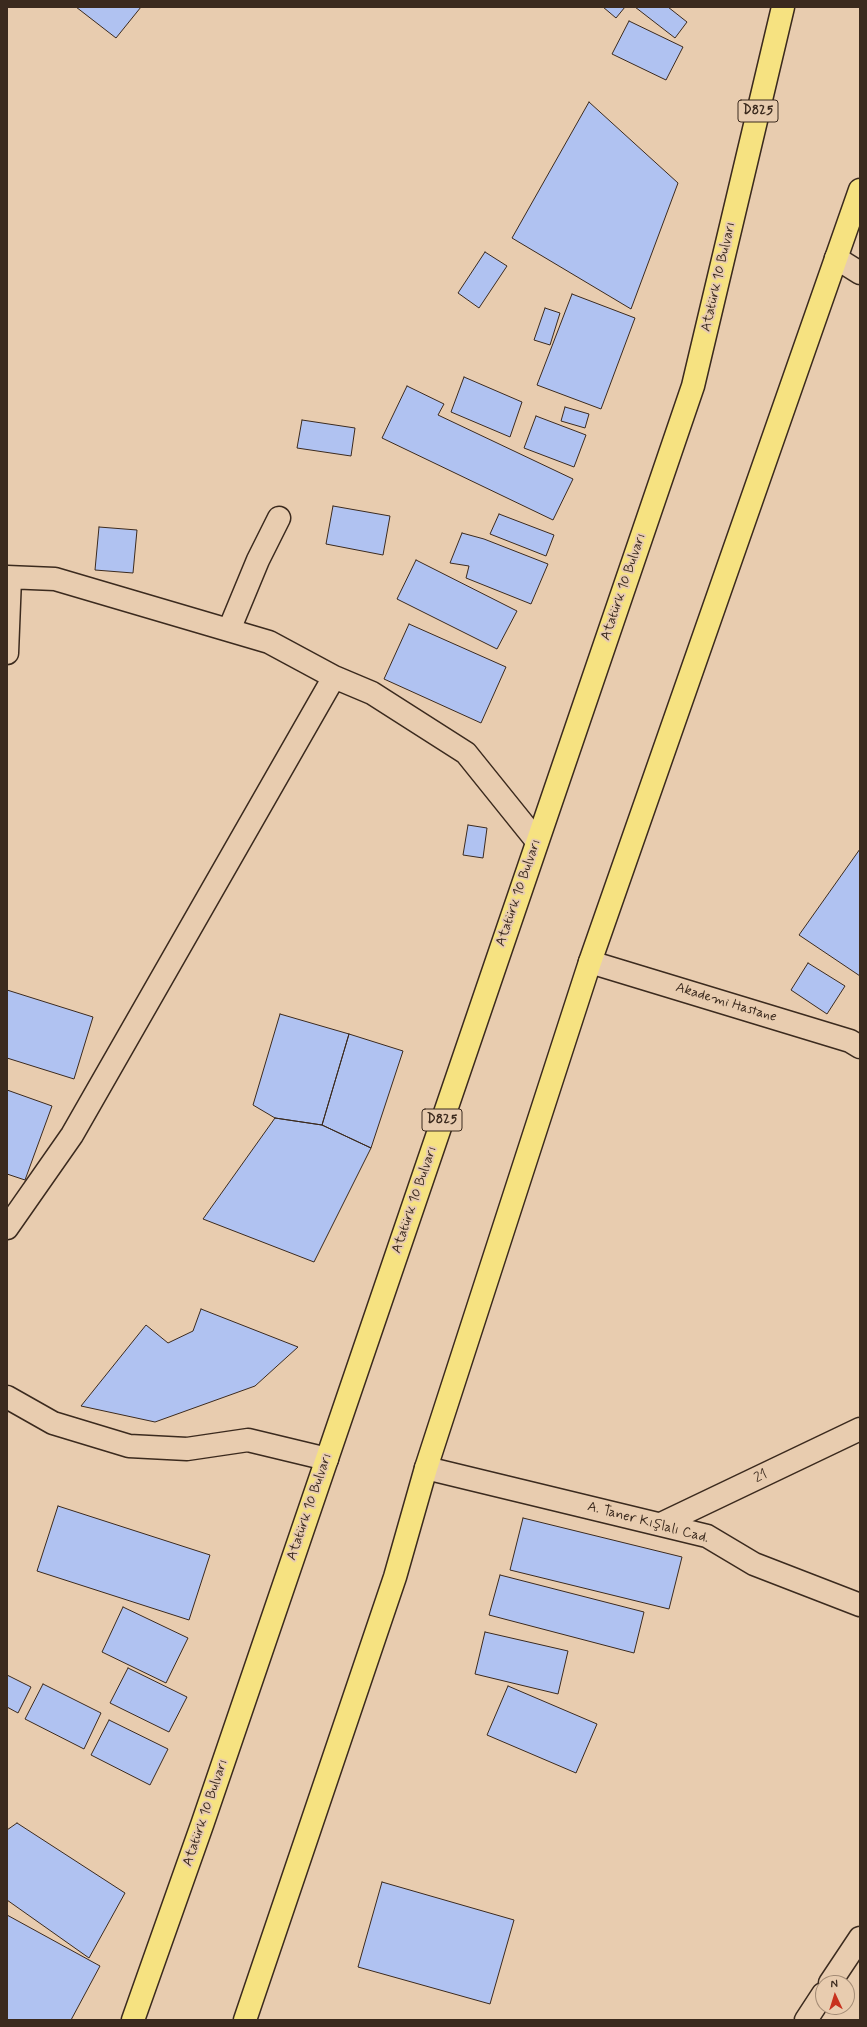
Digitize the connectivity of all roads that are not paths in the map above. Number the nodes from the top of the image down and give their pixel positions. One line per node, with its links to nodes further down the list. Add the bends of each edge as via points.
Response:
1 (783, 7): 10 (highway, Atatürk 10 Bulvarı / D825, via 693,386)
2 (860, 190): 3 (highway)
3 (836, 258): 4 (street); 11 (highway)
4 (860, 273)
5 (279, 518): 7 (street, via 258,560)
6 (9, 577): 7 (street, via 55,580); 8 (street)
7 (229, 630): 9 (street, via 269,642)
8 (7, 653)
9 (334, 677): 10 (street, via 372,693 466,753); 13 (street, via 72,1135)
10 (536, 840): 16 (highway, Atatürk 10 Bulvarı / D825)
11 (590, 962): 12 (street, Akademi Hastane, via 850,1041); 17 (highway)
12 (860, 1047)
13 (7, 1228)
14 (7, 1397): 16 (street, via 53,1423 129,1446 186,1449 248,1440)
15 (860, 1430): 18 (street, 21)
16 (327, 1459): 23 (highway, Atatürk 10 Bulvarı / D825)
17 (426, 1468): 18 (street, A. Taner Kışlalı Cad.); 24 (highway, via 395,1576)
18 (661, 1524): 19 (street, A. Taner Kışlalı Cad., via 707,1536 754,1564)
19 (860, 1606)
20 (860, 1938): 21 (street)
21 (835, 1975)
22 (815, 2006): 25 (street)
23 (133, 2020)
24 (245, 2020)
25 (806, 2020)

